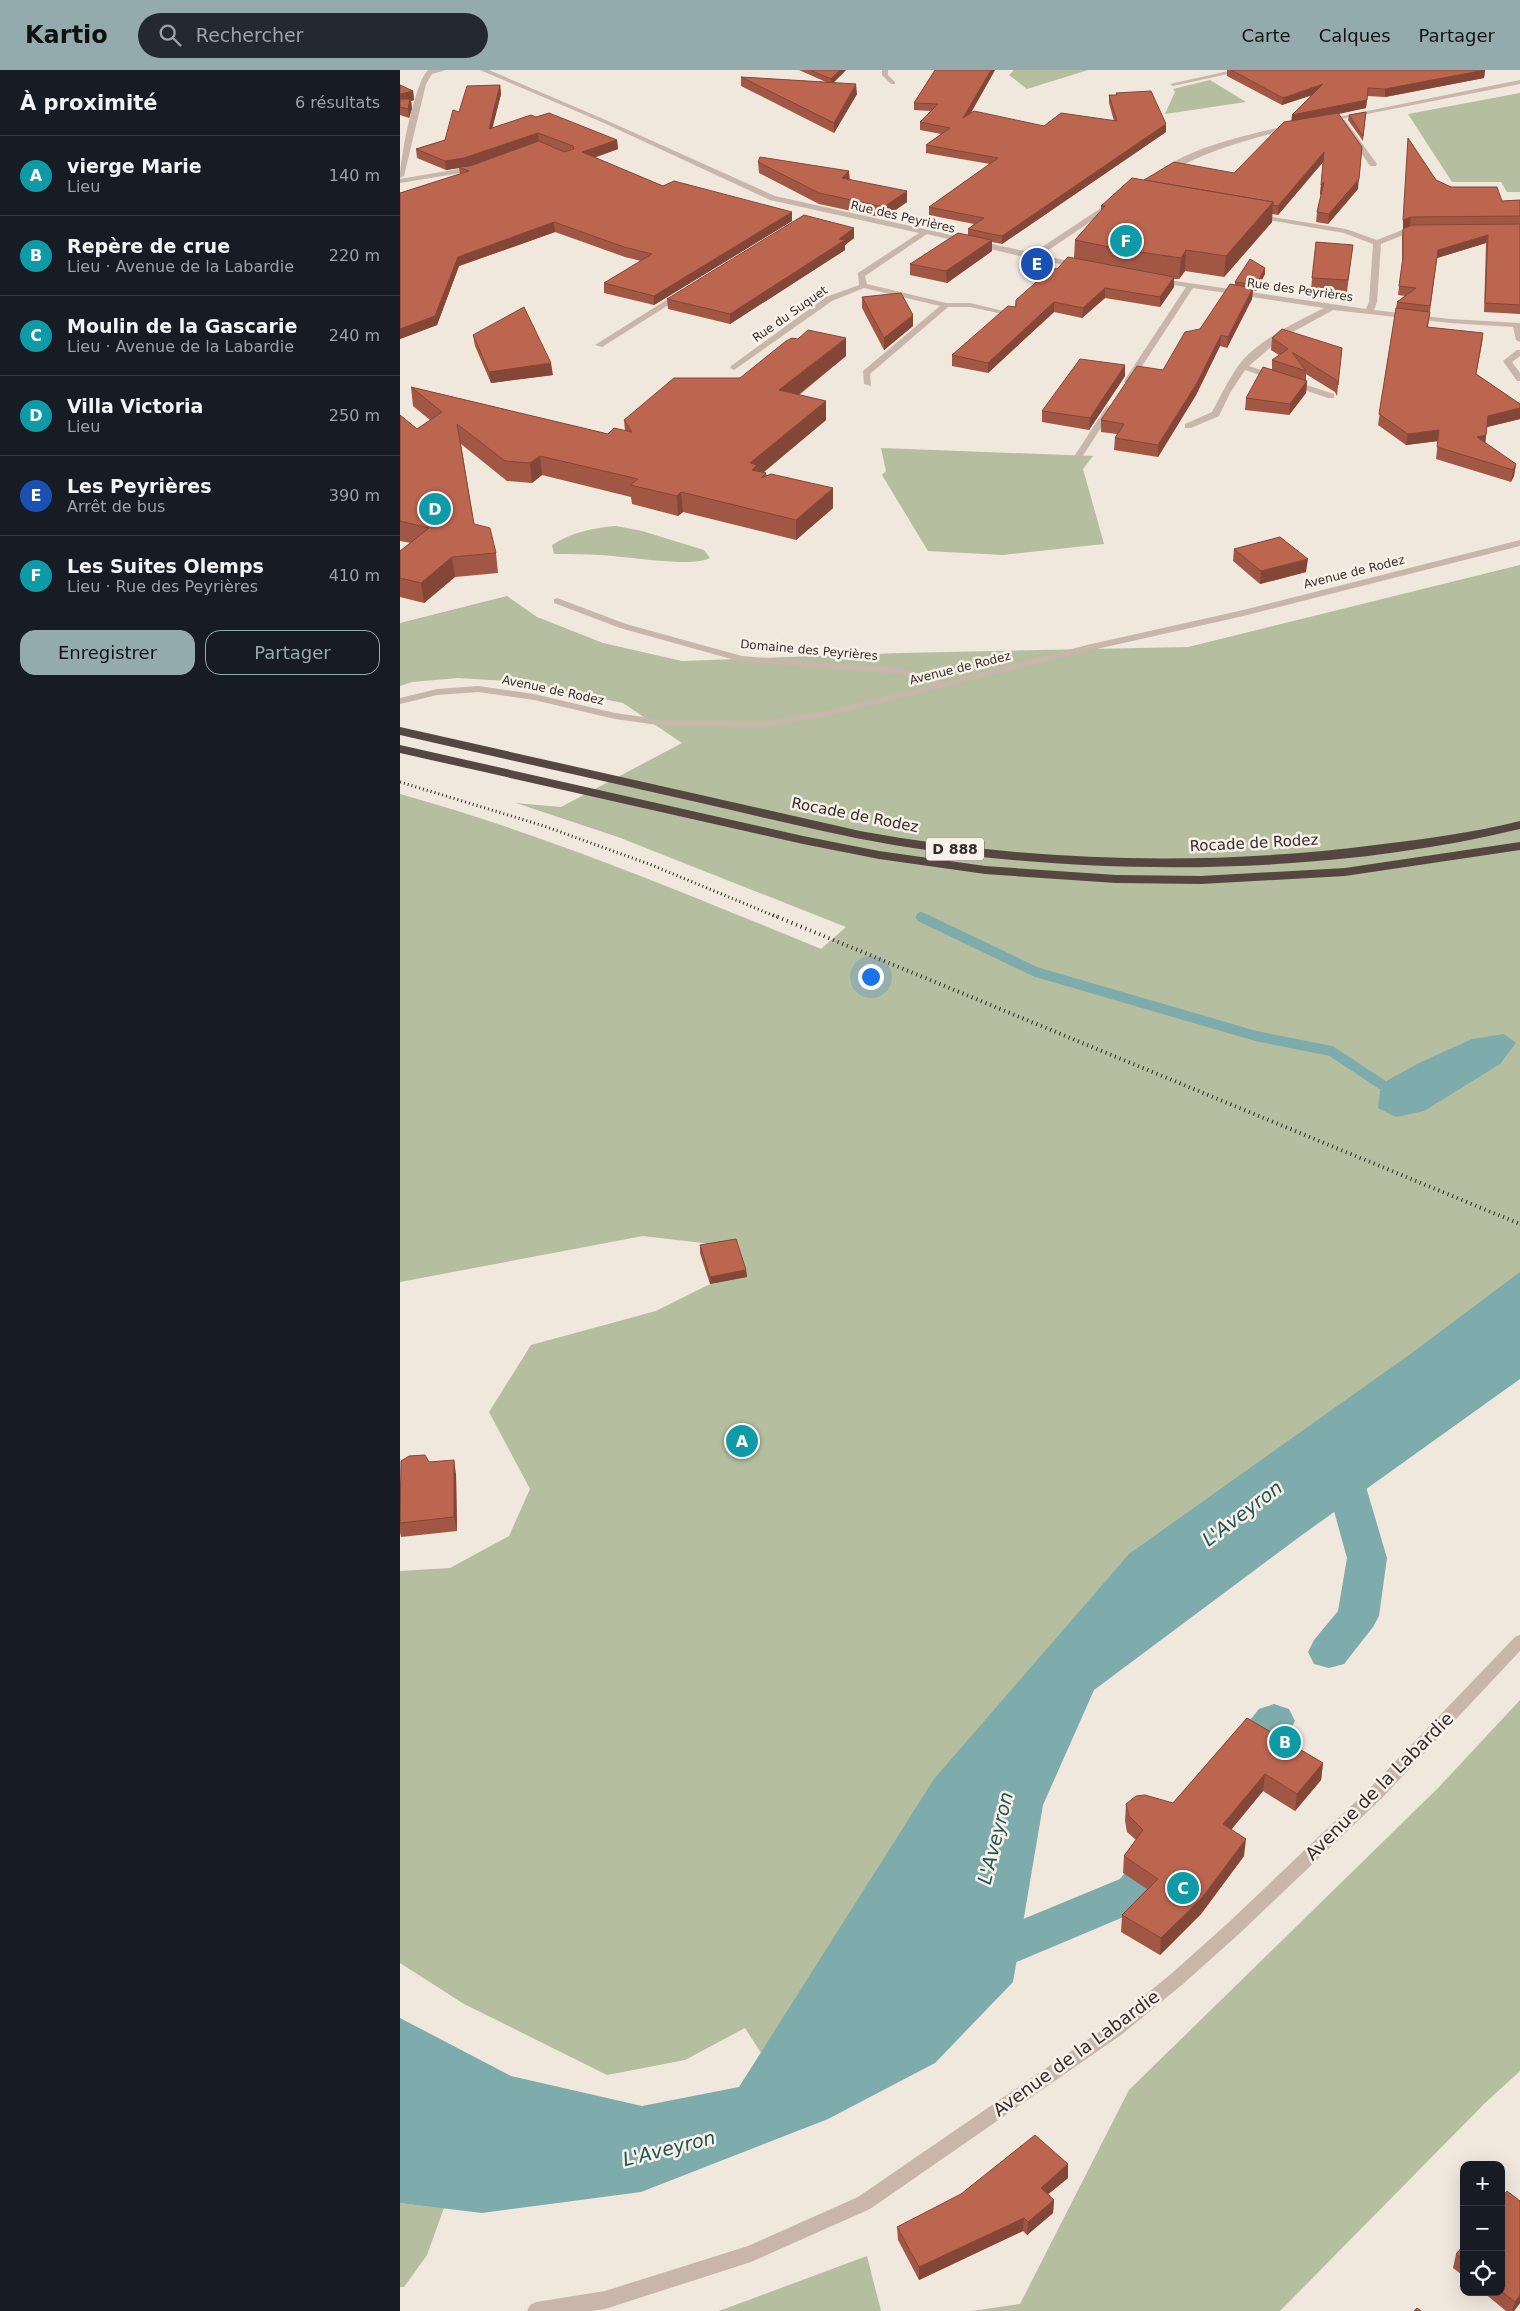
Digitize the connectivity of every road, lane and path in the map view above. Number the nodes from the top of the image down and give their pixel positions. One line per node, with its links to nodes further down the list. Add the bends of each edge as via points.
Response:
1 (444, 70): 5 (street)
2 (483, 70): 20 (street, Rue des Peyrières, via 773,198)
3 (885, 70): 7 (street, via 885,75)
4 (1243, 70): 8 (street)
5 (429, 71): 9 (street)
6 (1520, 82): 11 (street)
7 (893, 83)
8 (1172, 84)
9 (418, 104): 10 (street); 17 (street)
10 (409, 105)
11 (1340, 118): 12 (street); 15 (street)
12 (1314, 123)
13 (1305, 124): 16 (street, via 1214,146)
14 (486, 164): 18 (street, via 468,171)
15 (1373, 164)
16 (1159, 174)
17 (400, 176)
18 (400, 181)
19 (1120, 199): 26 (street)
20 (820, 210): 21 (street); 24 (street, Rue des Peyrières)
21 (812, 215)
22 (1248, 215): 25 (street, via 1346,231)
23 (1430, 230): 25 (street, via 1410,230)
24 (924, 233): 26 (street, Rue des Peyrières); 30 (street, via 861,275)
25 (1377, 243): 34 (street)
26 (1033, 256): 27 (street, Rue des Peyrières)
27 (1084, 267)
28 (1146, 278): 29 (street, Rue des Peyrières)
29 (1191, 285): 33 (street, Rue des Peyrières); 44 (street)
30 (863, 286): 32 (street); 41 (street, Rue du Suquet, via 829,299)
31 (693, 288): 38 (street)
32 (946, 306): 35 (street, via 970,305); 43 (street, via 866,373)
33 (1332, 307): 34 (street, Rue des Peyrières); 40 (street, via 1285,331)
34 (1369, 311): 36 (street, Rue des Peyrières)
35 (1012, 314)
36 (1518, 325): 37 (street)
37 (1520, 340)
38 (599, 345)
39 (1520, 352): 42 (street, via 1507,361)
40 (1242, 366): 45 (street); 47 (street, via 1225,391 1216,414)
41 (734, 368)
42 (1520, 378)
43 (868, 384)
44 (1124, 386)
45 (1330, 396)
46 (1114, 402): 48 (street)
47 (1188, 426)
48 (1079, 455)
49 (1520, 543): 51 (street, Avenue de Rodez)
50 (557, 601): 51 (street, Domaine des Peyrières, via 624,626 742,659 901,671)
51 (945, 685): 52 (street, Avenue de Rodez, via 824,714 762,724 665,723 484,689 450,690)
52 (400, 701)
53 (400, 731): 55 (highway, Rocade de Rodez / D 888, via 817,825 912,843 1062,859 1191,863 1325,857 1487,834)
54 (400, 749): 56 (highway, D 888, via 803,840 985,870 1116,879 1201,880 1345,872)
55 (1520, 825)
56 (1520, 846)
57 (1520, 1641): 58 (street, Avenue de la Labardie, via 1376,1792 1177,1979 1115,2030 864,2203 751,2254 605,2300)
58 (536, 2311)

